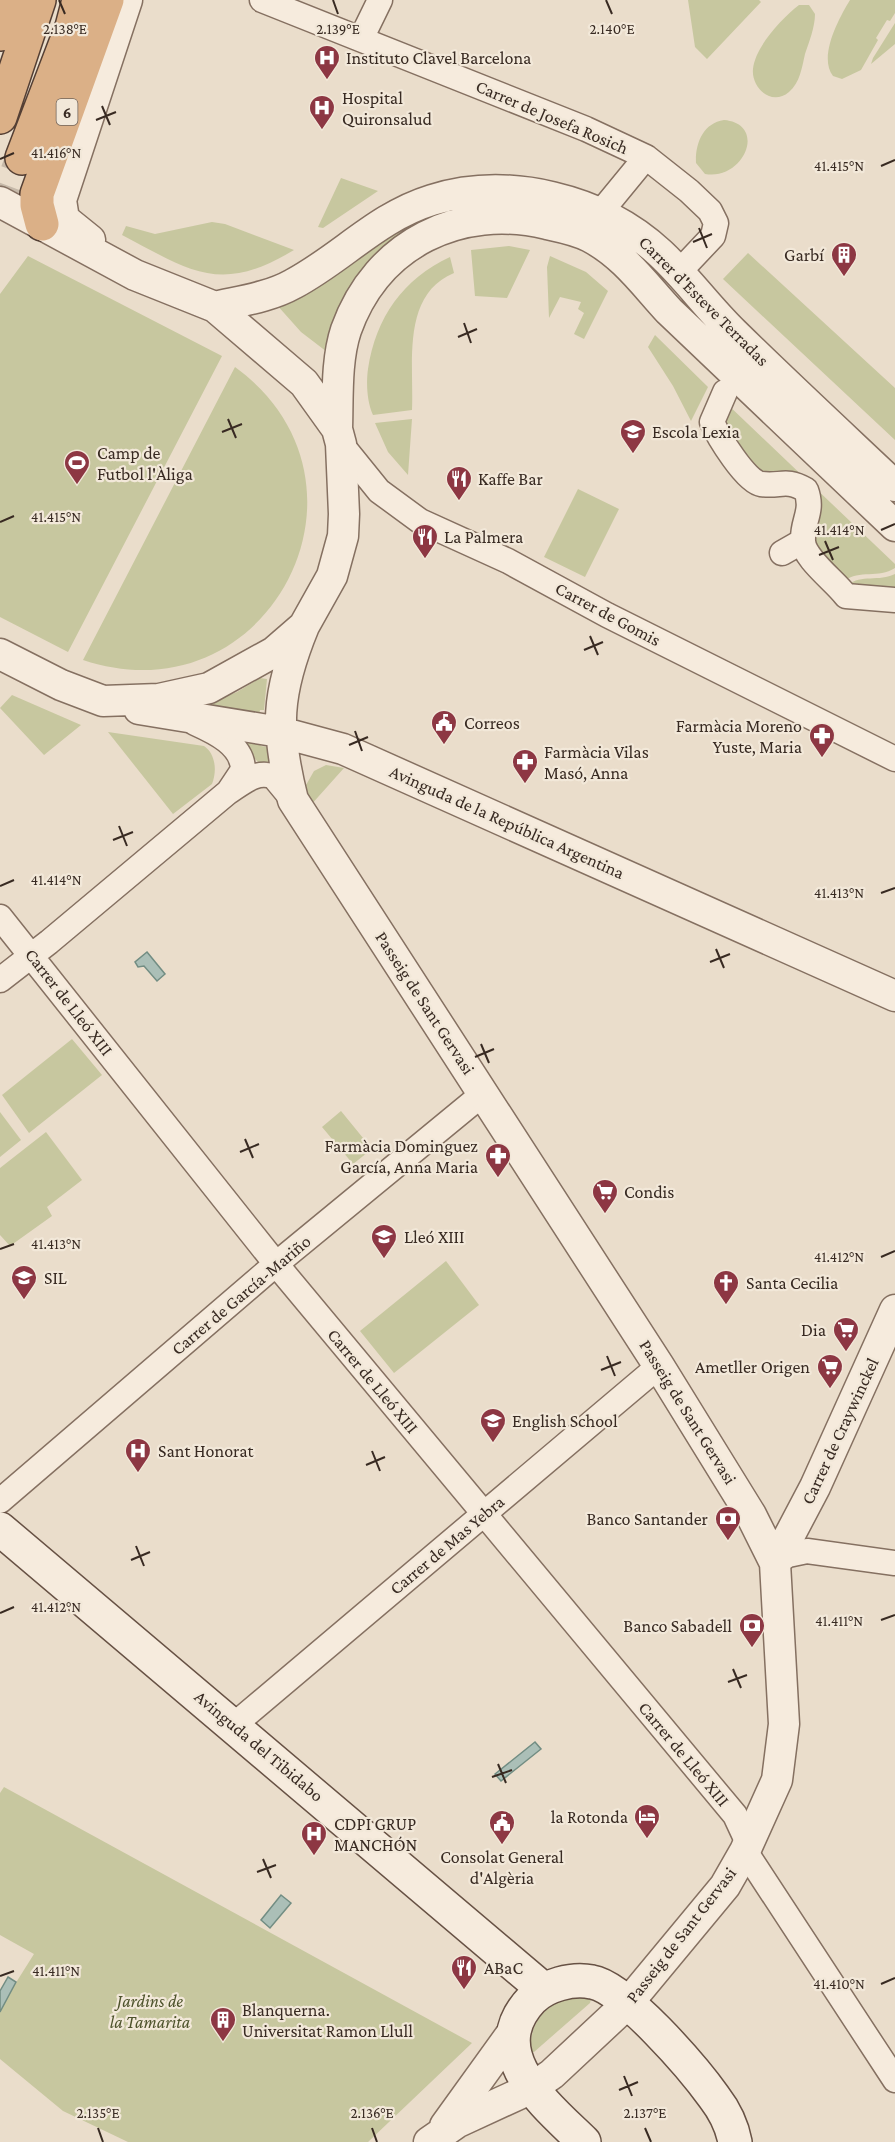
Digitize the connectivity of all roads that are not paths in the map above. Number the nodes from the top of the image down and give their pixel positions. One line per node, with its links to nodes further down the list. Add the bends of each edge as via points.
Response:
1 (11, 0): 8 (highway)
2 (39, 0): 10 (highway)
3 (79, 0): 12 (highway)
4 (107, 0): 14 (highway, 6, via 38,194)
5 (127, 0): 17 (street, via 61,200 64,219)
6 (262, 0): 9 (street, Carrer de Josefa Rosich)
7 (380, 0): 9 (street)
8 (0, 34)
9 (361, 39): 11 (street, Carrer de Josefa Rosich)
10 (0, 117)
11 (646, 156): 15 (street); 16 (street, Carrer de Josefa Rosich, via 710,211 716,228)
12 (22, 158)
13 (0, 202): 14 (street)
14 (42, 224): 17 (street)
15 (595, 225): 16 (street, Carrer d'Esteve Terradas, via 636,233); 18 (street, Carrer d'Esteve Terradas); 19 (street, Carrer d'Esteve Terradas, via 530,193 475,191 444,196 390,217 292,285); 21 (street, Carrer d'Esteve Terradas, via 498,217 470,220 414,242 370,283 353,313 341,352)
16 (679, 272): 18 (street, via 661,290); 22 (street, Carrer d'Esteve Terradas, via 733,333)
17 (135, 275): 19 (street)
18 (648, 286): 23 (street, Carrer d'Esteve Terradas, via 669,311)
19 (215, 307): 21 (street, via 304,383)
20 (725, 392): 24 (street, via 712,422 745,475 762,485 791,482 806,490 810,511 793,547 808,556 842,601)
21 (339, 437): 25 (street, Carrer d'Esteve Terradas, via 343,536 332,576); 31 (street, Carrer de Gomis, via 379,491 420,521 508,561)
22 (895, 486)
23 (895, 526)
24 (895, 600)
25 (304, 626): 27 (street, via 274,652 209,688 159,699); 29 (street, Passeig de Sant Gervasi, via 285,680)
26 (0, 654): 27 (street)
27 (103, 701): 28 (street, Avinguda de la República Argentina)
28 (185, 718): 29 (street, Avinguda de la República Argentina); 32 (street, via 221,736 240,754 243,770)
29 (280, 732): 30 (street, Avinguda de la República Argentina); 33 (street, Passeig de Sant Gervasi)
30 (338, 747): 33 (street, via 302,763 294,774); 37 (street, Avinguda de la República Argentina)
31 (895, 759)
32 (227, 793): 33 (street, via 252,777 268,774); 35 (street)
33 (292, 794): 38 (street, Passeig de Sant Gervasi)
34 (0, 917): 35 (street, Carrer de Lleó XIII)
35 (33, 955): 36 (street); 39 (street, Carrer de Lleó XIII)
36 (0, 980)
37 (895, 996)
38 (484, 1094): 39 (street, Carrer de García-Mariño); 41 (street, Passeig de Sant Gervasi)
39 (276, 1264): 42 (street, Carrer de García-Mariño); 43 (street, Carrer de Lleó XIII)
40 (895, 1310): 46 (street, Carrer de Craywinckel)
41 (659, 1366): 43 (street, Carrer de Mas Yebra); 44 (street, Passeig de Sant Gervasi)
42 (0, 1501)
43 (485, 1513): 49 (street, Carrer de Mas Yebra); 50 (street, Carrer de Lleó XIII, via 735,1815)
44 (751, 1515): 46 (street, Carrer de Craywinckel); 47 (street, Passeig de Sant Gervasi)
45 (0, 1528): 49 (main road, Avinguda del Tibidabo)
46 (799, 1535): 47 (street, Carrer de Craywinckel); 48 (street)
47 (775, 1563): 50 (street, Passeig de Sant Gervasi, via 784,1725 777,1780)
48 (895, 1563)
49 (234, 1725): 51 (main road, Avinguda del Tibidabo)
50 (747, 1847): 52 (street, Passeig de Sant Gervasi, via 725,1886); 54 (street, Carrer de Lleó XIII)
51 (543, 1989): 52 (main road, via 592,1982); 53 (main road)
52 (628, 2003): 55 (street, Passeig de Sant Gervasi); 58 (main road, via 714,2097)
53 (512, 2032): 55 (main road, via 521,2072); 56 (street)
54 (895, 2080)
55 (532, 2088): 56 (street, Passeig de Sant Gervasi, via 489,2106); 57 (main road)
56 (434, 2138)
57 (584, 2142)
58 (735, 2142)

